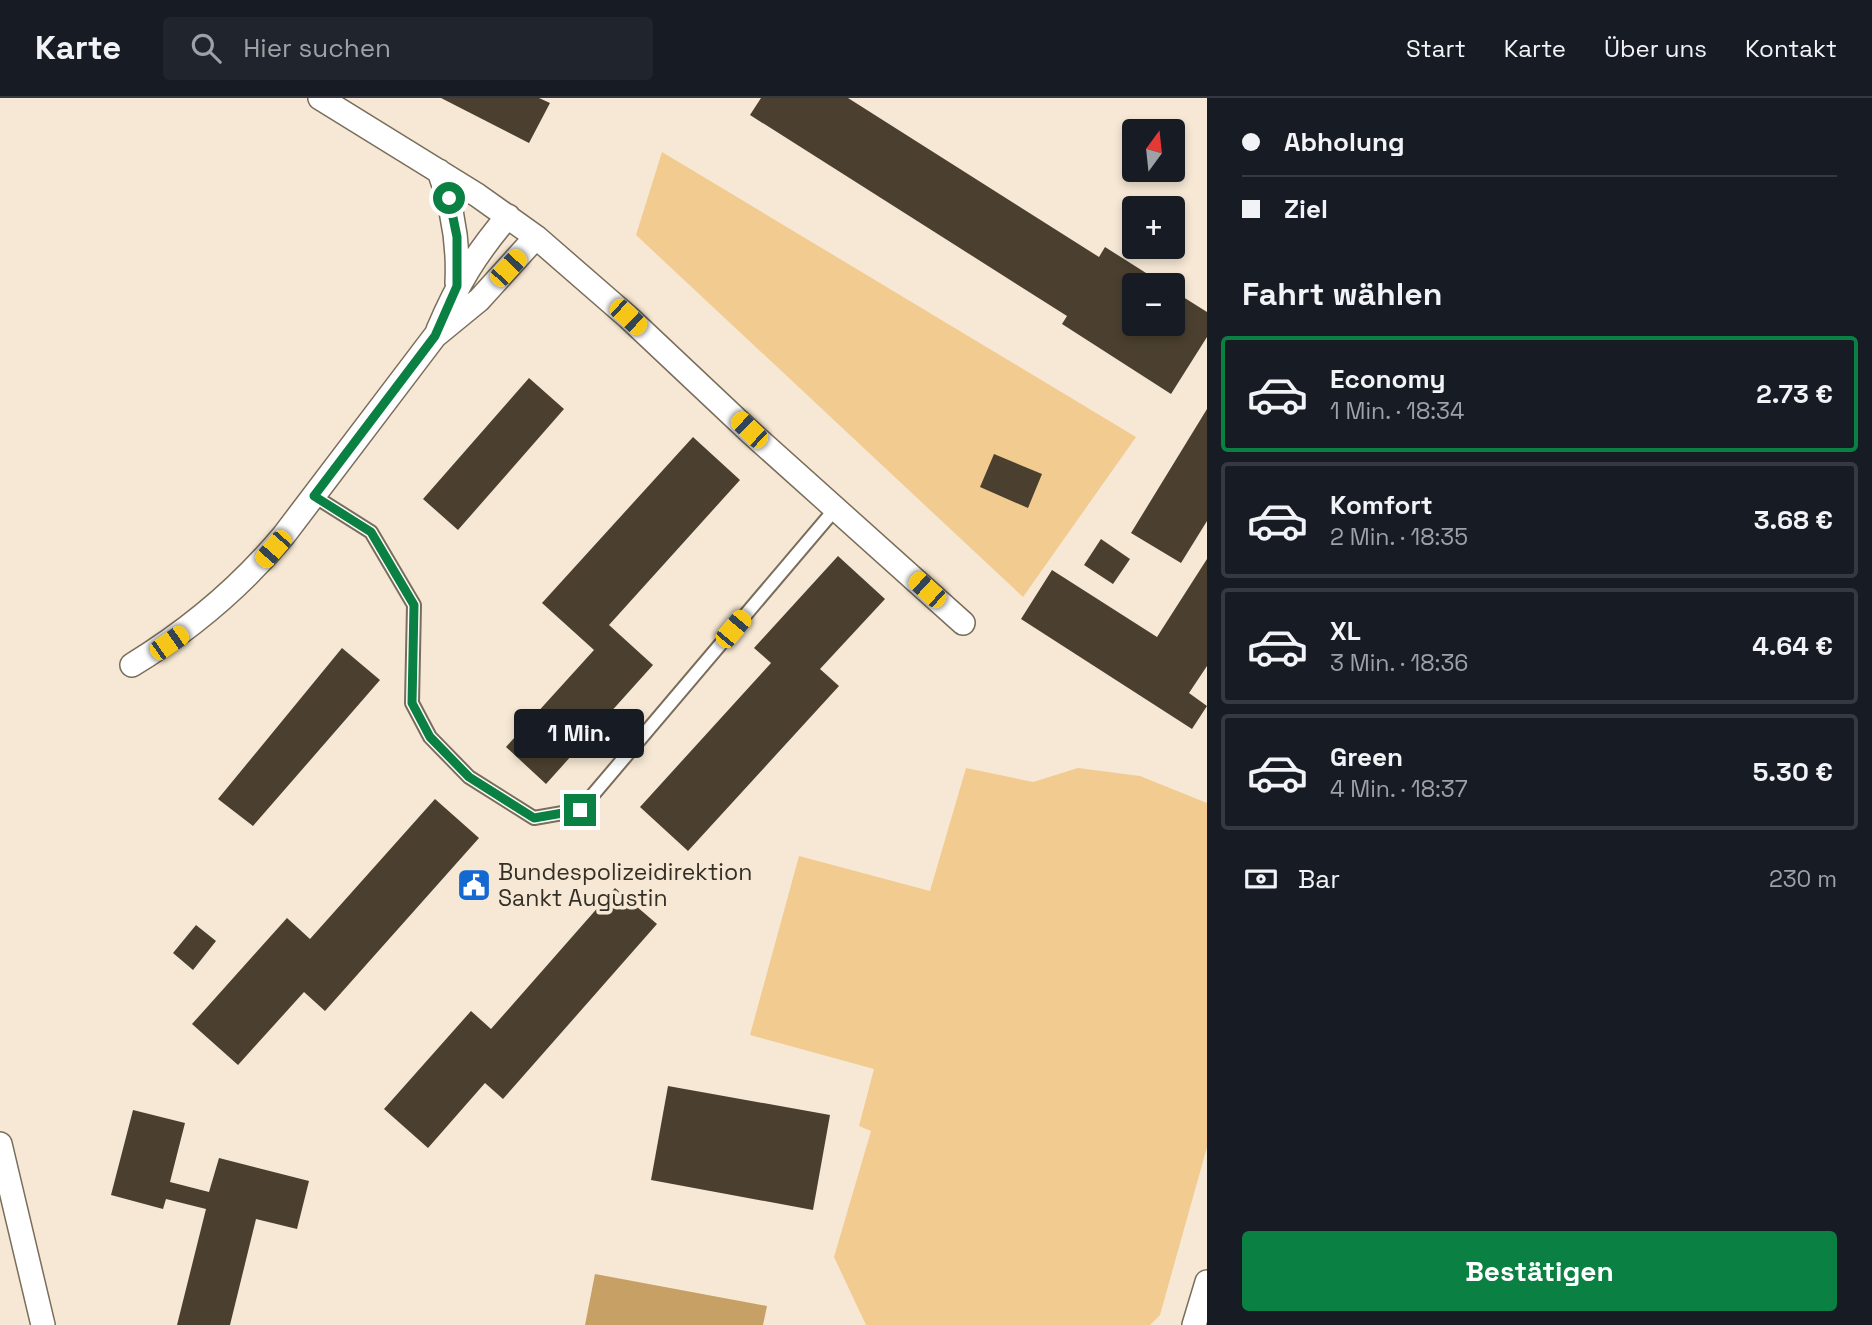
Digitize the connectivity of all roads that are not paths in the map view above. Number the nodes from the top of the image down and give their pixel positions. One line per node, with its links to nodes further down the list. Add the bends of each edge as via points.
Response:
1 (320, 98): 2 (street)
2 (439, 171): 3 (street); 5 (street, via 454,216)
3 (508, 216): 4 (street); 5 (street)
4 (536, 237): 6 (street, via 479,300); 8 (street)
5 (457, 286): 6 (street)
6 (435, 336): 7 (street)
7 (314, 496): 8 (lane, via 371,532 414,605 412,703 430,737 469,777 534,818 580,810); 10 (street, via 233,592 183,633)
8 (836, 508): 9 (street)
9 (963, 623)
10 (132, 665)
11 (0, 1144): 13 (street)
12 (1207, 1282): 14 (street)
13 (43, 1325)
14 (1194, 1325)

